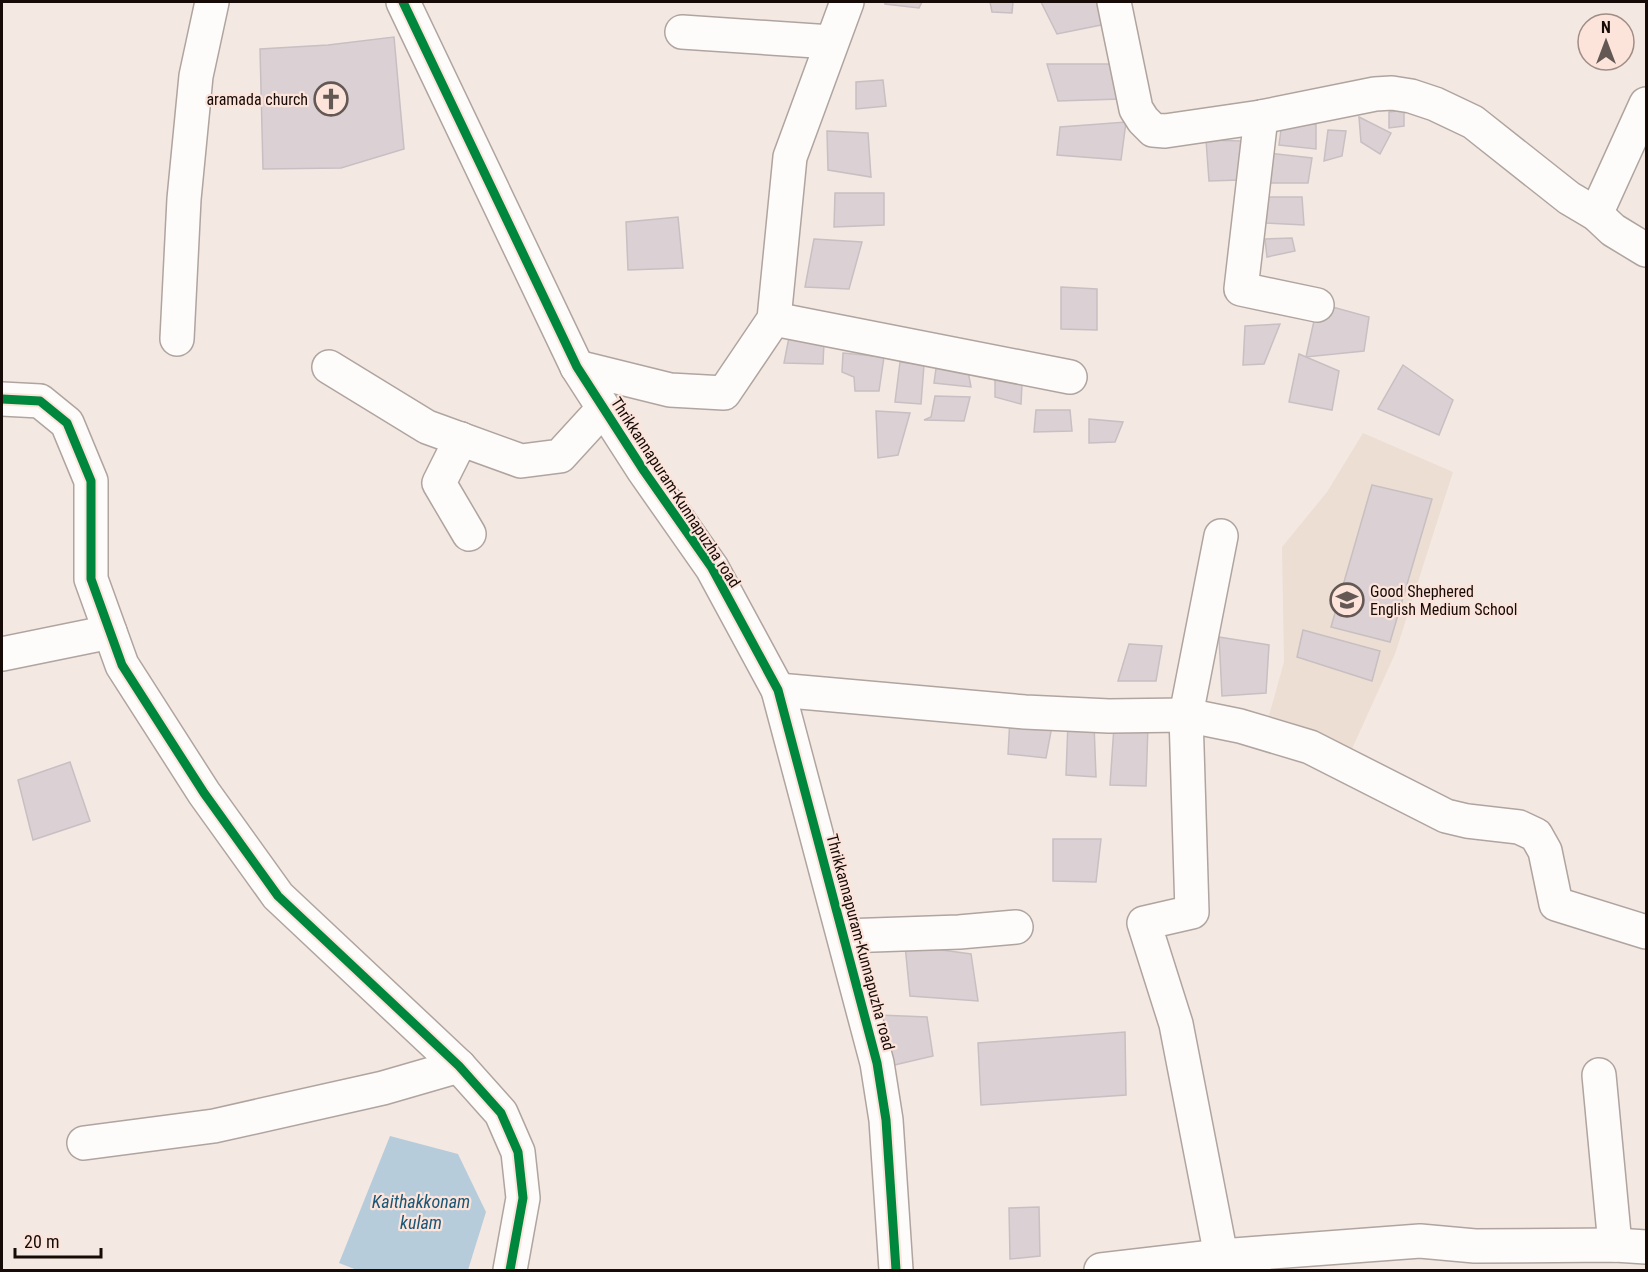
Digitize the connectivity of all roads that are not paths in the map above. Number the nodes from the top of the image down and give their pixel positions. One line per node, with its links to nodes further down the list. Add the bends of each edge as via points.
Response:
1 (212, 2): 13 (street, via 195,76)
2 (403, 2): 15 (street, Thrikkannapuram-Kunnapuzha road)
3 (847, 2): 6 (street)
4 (1114, 2): 8 (street, via 1136,109 1153,130)
5 (682, 32): 6 (street)
6 (831, 42): 12 (street, via 790,157)
7 (1647, 104): 9 (street)
8 (1261, 117): 9 (street, via 1375,94 1411,96 1473,122 1569,198); 11 (street, via 1241,289)
9 (1596, 214): 10 (street, via 1613,230)
10 (1647, 250)
11 (1317, 305)
12 (774, 319): 15 (street, via 724,393 670,390); 16 (street)
13 (177, 339)
14 (329, 367): 19 (street, via 427,427)
15 (577, 367): 18 (street, Thrikkannapuram-Kunnapuzha road)
16 (1070, 377)
17 (2, 399): 22 (street, via 40,401 67,423 91,481 91,579)
18 (603, 409): 19 (street, via 560,456 521,461); 24 (street, Thrikkannapuram-Kunnapuzha road, via 712,568)
19 (461, 439): 20 (street, via 439,483)
20 (469, 534)
21 (1221, 536): 25 (street)
22 (110, 632): 23 (street); 29 (street, via 122,665 204,793 278,896)
23 (2, 654)
24 (778, 690): 25 (street, via 1025,712); 28 (street, Thrikkannapuram-Kunnapuzha road)
25 (1186, 715): 27 (street, via 1310,747 1446,816 1519,827 1536,835 1545,851 1556,904); 33 (street, via 1192,912 1144,923 1176,1024)
26 (1016, 927): 28 (street)
27 (1647, 932)
28 (844, 936): 36 (street, Thrikkannapuram-Kunnapuzha road, via 879,1075 886,1120)
29 (459, 1066): 31 (street, via 383,1088 214,1126); 35 (street, via 501,1113 518,1152 522,1198)
30 (1599, 1075): 32 (street)
31 (84, 1143)
32 (1631, 1246): 34 (street)
33 (1221, 1256): 34 (street, via 1420,1241); 37 (street)
34 (1475, 1258)
35 (510, 1270)
36 (896, 1270)
37 (1101, 1270)

